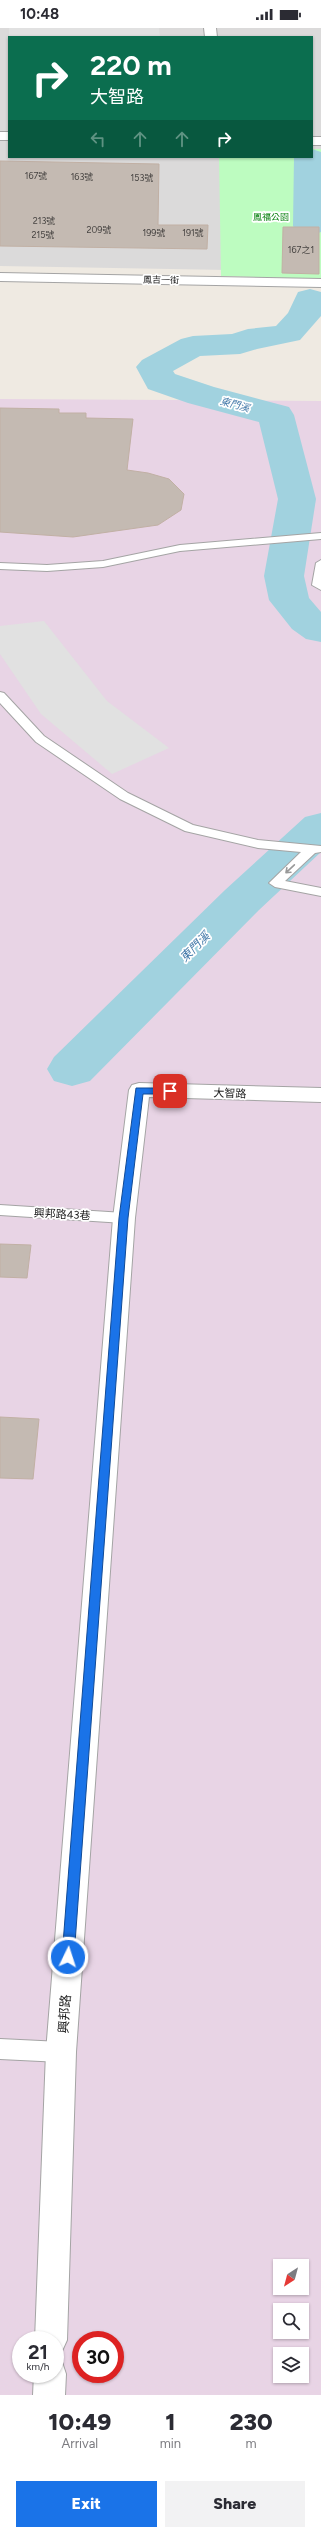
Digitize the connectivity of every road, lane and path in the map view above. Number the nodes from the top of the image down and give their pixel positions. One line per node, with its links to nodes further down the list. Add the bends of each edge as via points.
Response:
1 (0, 277): 2 (street, 鳳吉一街)
2 (321, 283)
3 (321, 536): 5 (lane, via 180,548 103,564 47,568)
4 (321, 563): 6 (lane, via 318,585)
5 (0, 566)
6 (321, 587)
7 (0, 696): 8 (lane, via 40,739 117,792 189,828 258,844)
8 (314, 849): 9 (lane, one-way to 9, via 275,883)
9 (321, 892)
10 (139, 1090): 11 (street, 大智路); 13 (street, 興邦路)
11 (321, 1095)
12 (0, 1210): 13 (lane, 興邦路43巷)
13 (124, 1218): 15 (street, 興邦路)
14 (0, 2049): 15 (lane)
15 (61, 2052): 16 (street, 興邦路)
16 (51, 2331)
17 (50, 2383): 18 (street)
18 (49, 2395)

